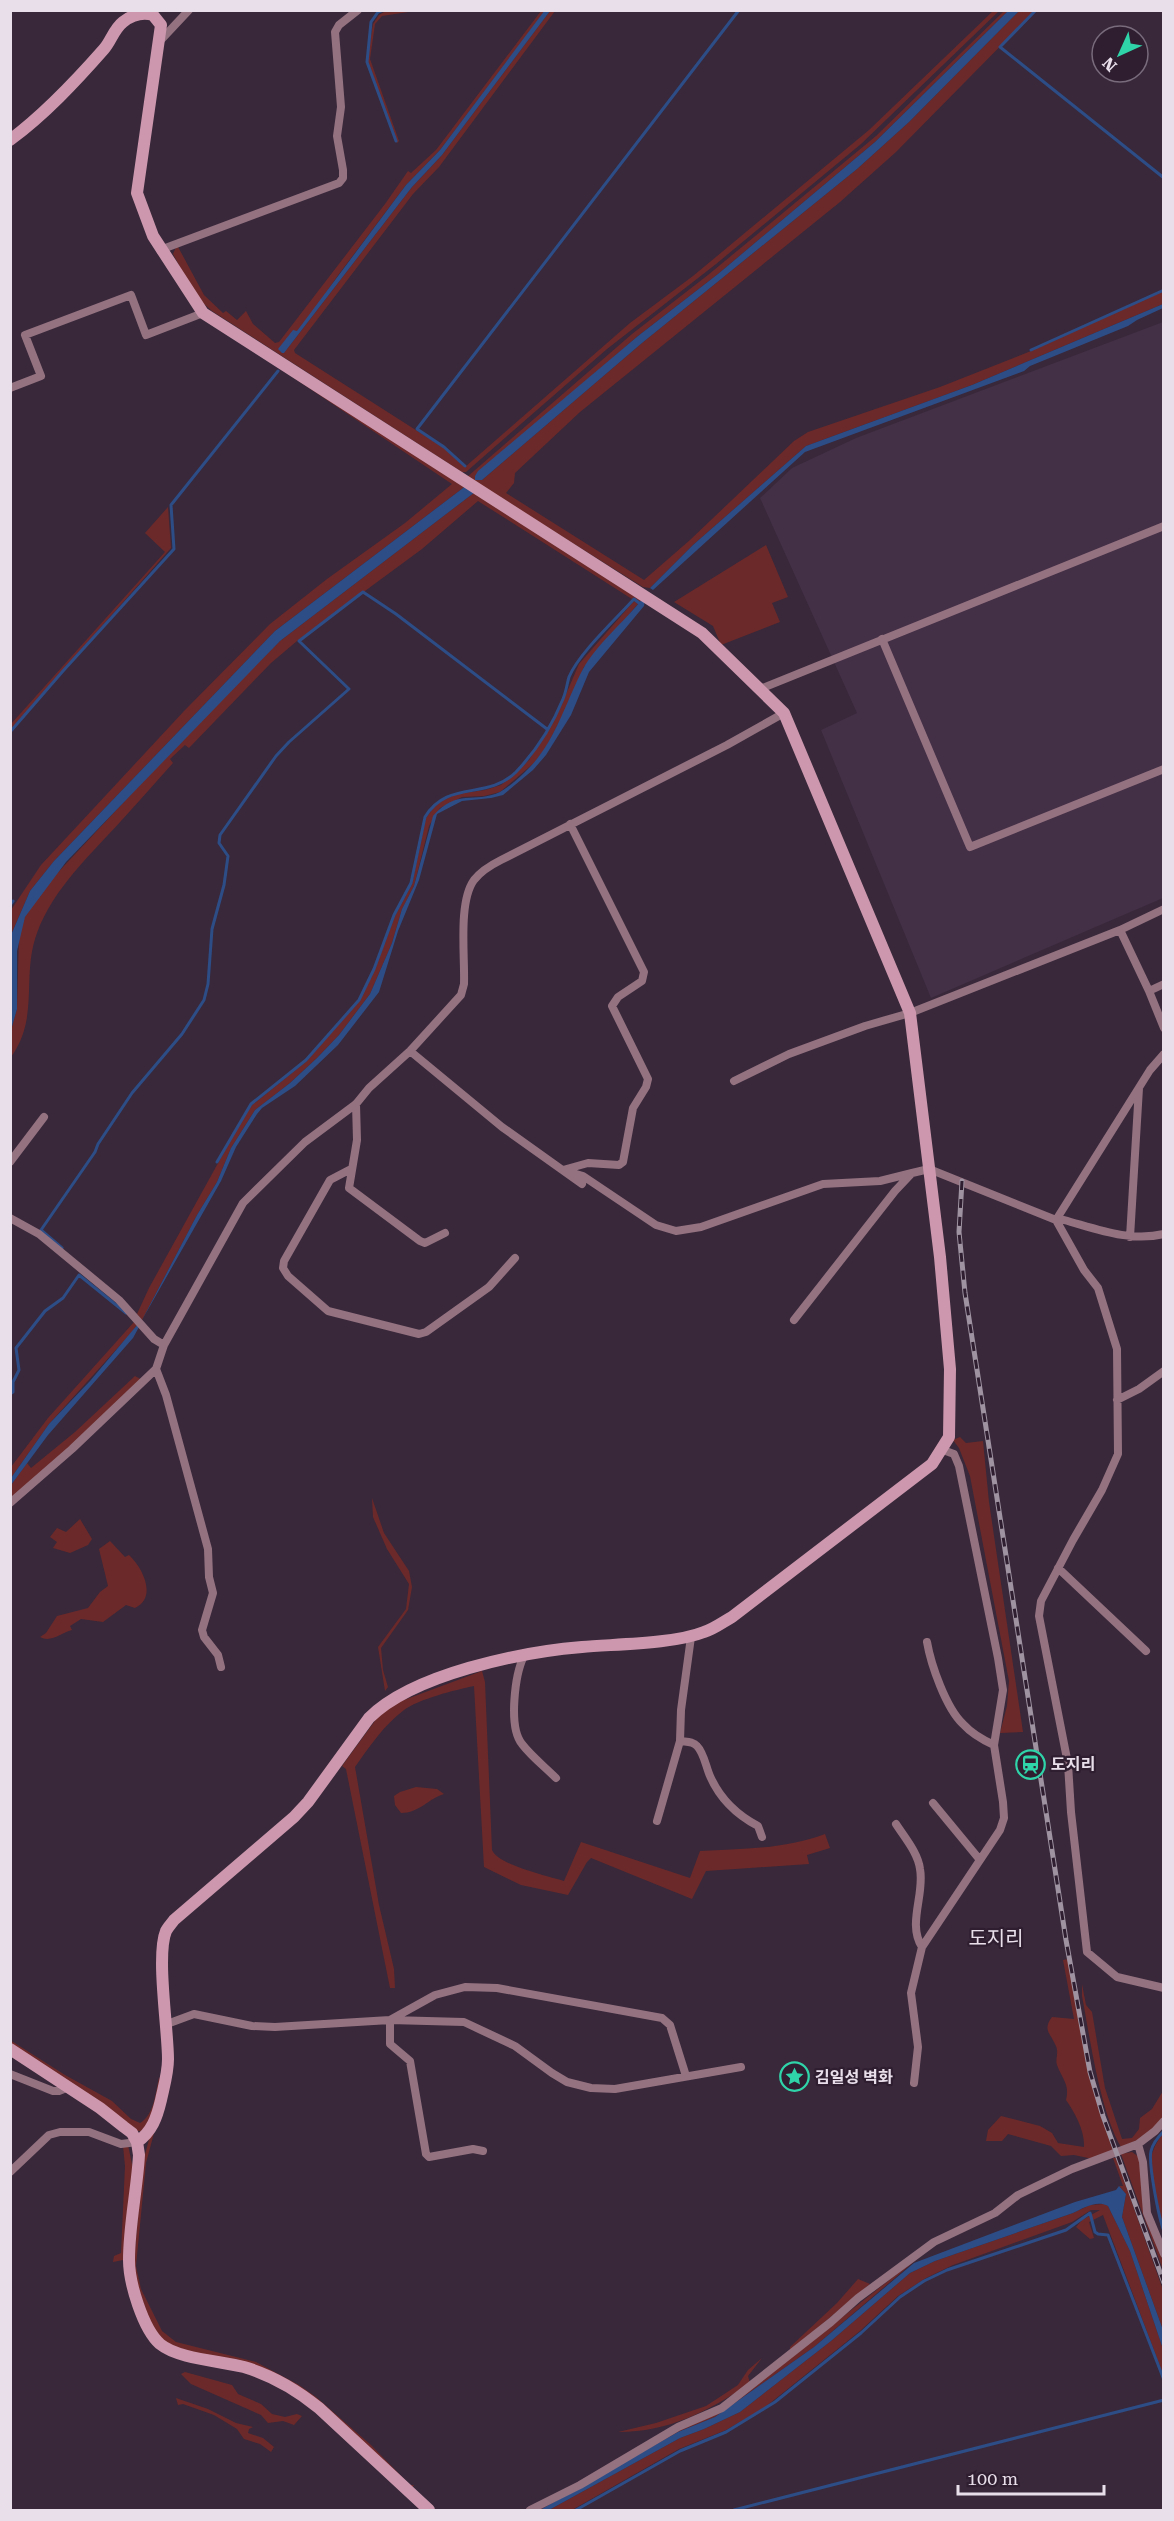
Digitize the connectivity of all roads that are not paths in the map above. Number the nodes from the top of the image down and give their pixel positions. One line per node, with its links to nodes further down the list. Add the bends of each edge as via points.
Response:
1 (189, 10): 4 (street)
2 (358, 10): 6 (street, via 335,32 341,107 337,136 343,170 339,183)
3 (154, 13): 4 (street, via 161,25); 5 (street, via 138,14 124,21 107,46 37,120)
4 (159, 42): 6 (street, via 137,193)
5 (10, 140)
6 (160, 250): 7 (street)
7 (203, 313): 8 (street, via 146,335 131,296 25,335 41,376); 11 (street, via 702,633)
8 (10, 388)
9 (1164, 526): 10 (street)
10 (882, 639): 11 (street); 13 (street, via 970,847)
11 (759, 689): 12 (street)
12 (784, 713): 14 (street); 19 (street)
13 (1164, 769)
14 (570, 824): 21 (street, via 490,866 474,881 465,912 461,995); 30 (street, via 644,972 642,981 618,997 612,1006 648,1079 633,1108 623,1162 588,1163)
15 (1164, 909): 16 (street)
16 (1120, 930): 18 (street); 19 (street)
17 (1164, 984): 18 (street)
18 (1149, 991): 20 (street)
19 (910, 1013): 23 (street, via 789,1054); 29 (street)
20 (1164, 1028)
21 (410, 1050): 25 (street); 30 (street, via 502,1126)
22 (1164, 1054): 24 (street)
23 (734, 1081)
24 (1139, 1087): 34 (street); 37 (street)
25 (356, 1104): 28 (street, via 357,1140); 40 (street, via 304,1142 243,1203)
26 (44, 1117): 27 (street)
27 (10, 1162)
28 (351, 1169): 35 (street, via 349,1188 420,1241 425,1243); 38 (street, via 330,1180 284,1261 288,1276 328,1311 409,1332 426,1332 489,1287)
29 (929, 1169): 31 (street); 34 (street); 44 (street, via 950,1369 951,1418)
30 (563, 1170): 31 (street, via 583,1176 656,1225 676,1231 701,1227 823,1184 880,1181); 32 (street)
31 (912, 1173): 39 (street)
32 (582, 1184)
33 (10, 1218): 40 (street, via 39,1234 119,1300)
34 (1056, 1220): 37 (street); 43 (street, via 1098,1288 1117,1349)
35 (445, 1233)
36 (1164, 1233): 37 (street)
37 (1130, 1237)
38 (515, 1258)
39 (794, 1320)
40 (164, 1345): 41 (street)
41 (156, 1369): 45 (street); 51 (street, via 208,1549 213,1593 202,1630)
42 (1164, 1371): 43 (street)
43 (1117, 1400): 46 (street, via 1118,1454)
44 (943, 1450): 47 (street, via 918,1476 732,1617); 53 (street, via 954,1454 959,1466 998,1658 1003,1690)
45 (10, 1503)
46 (1058, 1568): 49 (street); 61 (street, via 1041,1601 1039,1616 1068,1764 1087,1952 1117,1977)
47 (691, 1636): 50 (street); 52 (street)
48 (927, 1642): 53 (street, via 952,1709 962,1724)
49 (1146, 1651)
50 (524, 1656): 54 (street, via 517,1670 514,1717 520,1742); 63 (street, via 434,1680 396,1696 369,1718 301,1809 166,1930 162,1957)
51 (221, 1667)
52 (680, 1741): 56 (street); 58 (street, via 699,1747 725,1800 740,1816 758,1826)
53 (994, 1745): 59 (street, via 1004,1818)
54 (556, 1778)
55 (933, 1803): 59 (street)
56 (657, 1821)
57 (896, 1824): 60 (street, via 920,1867 922,1885 916,1937)
58 (762, 1837)
59 (980, 1860): 60 (street)
60 (922, 1947): 68 (street, via 911,1993 918,2047)
61 (1164, 1988)
62 (390, 2020): 63 (street, via 275,2027 194,2014); 67 (street, via 464,2022 515,2046 567,2082 591,2088 615,2089); 67 (street, via 435,1995 465,1988 497,1988 662,2018 670,2025); 73 (street, via 390,2044 410,2061 426,2154 429,2157 472,2149)
63 (167, 2024): 71 (street, via 168,2062 159,2110 146,2135)
64 (10, 2049): 69 (street)
65 (741, 2067): 67 (street)
66 (10, 2074): 69 (street, via 53,2091)
67 (686, 2076)
68 (914, 2083)
69 (69, 2086): 71 (street, via 132,2133)
70 (1164, 2121): 72 (street)
71 (136, 2142): 74 (street, via 121,2144 89,2133 49,2134); 76 (street, via 138,2164 129,2262 148,2329 167,2348 243,2367 299,2394)
72 (1138, 2144): 75 (street, via 1147,2213); 77 (street, via 1072,2169 934,2242 858,2298 734,2400 678,2427)
73 (483, 2151)
74 (10, 2172)
75 (1164, 2254)
76 (429, 2511)
77 (530, 2511)

